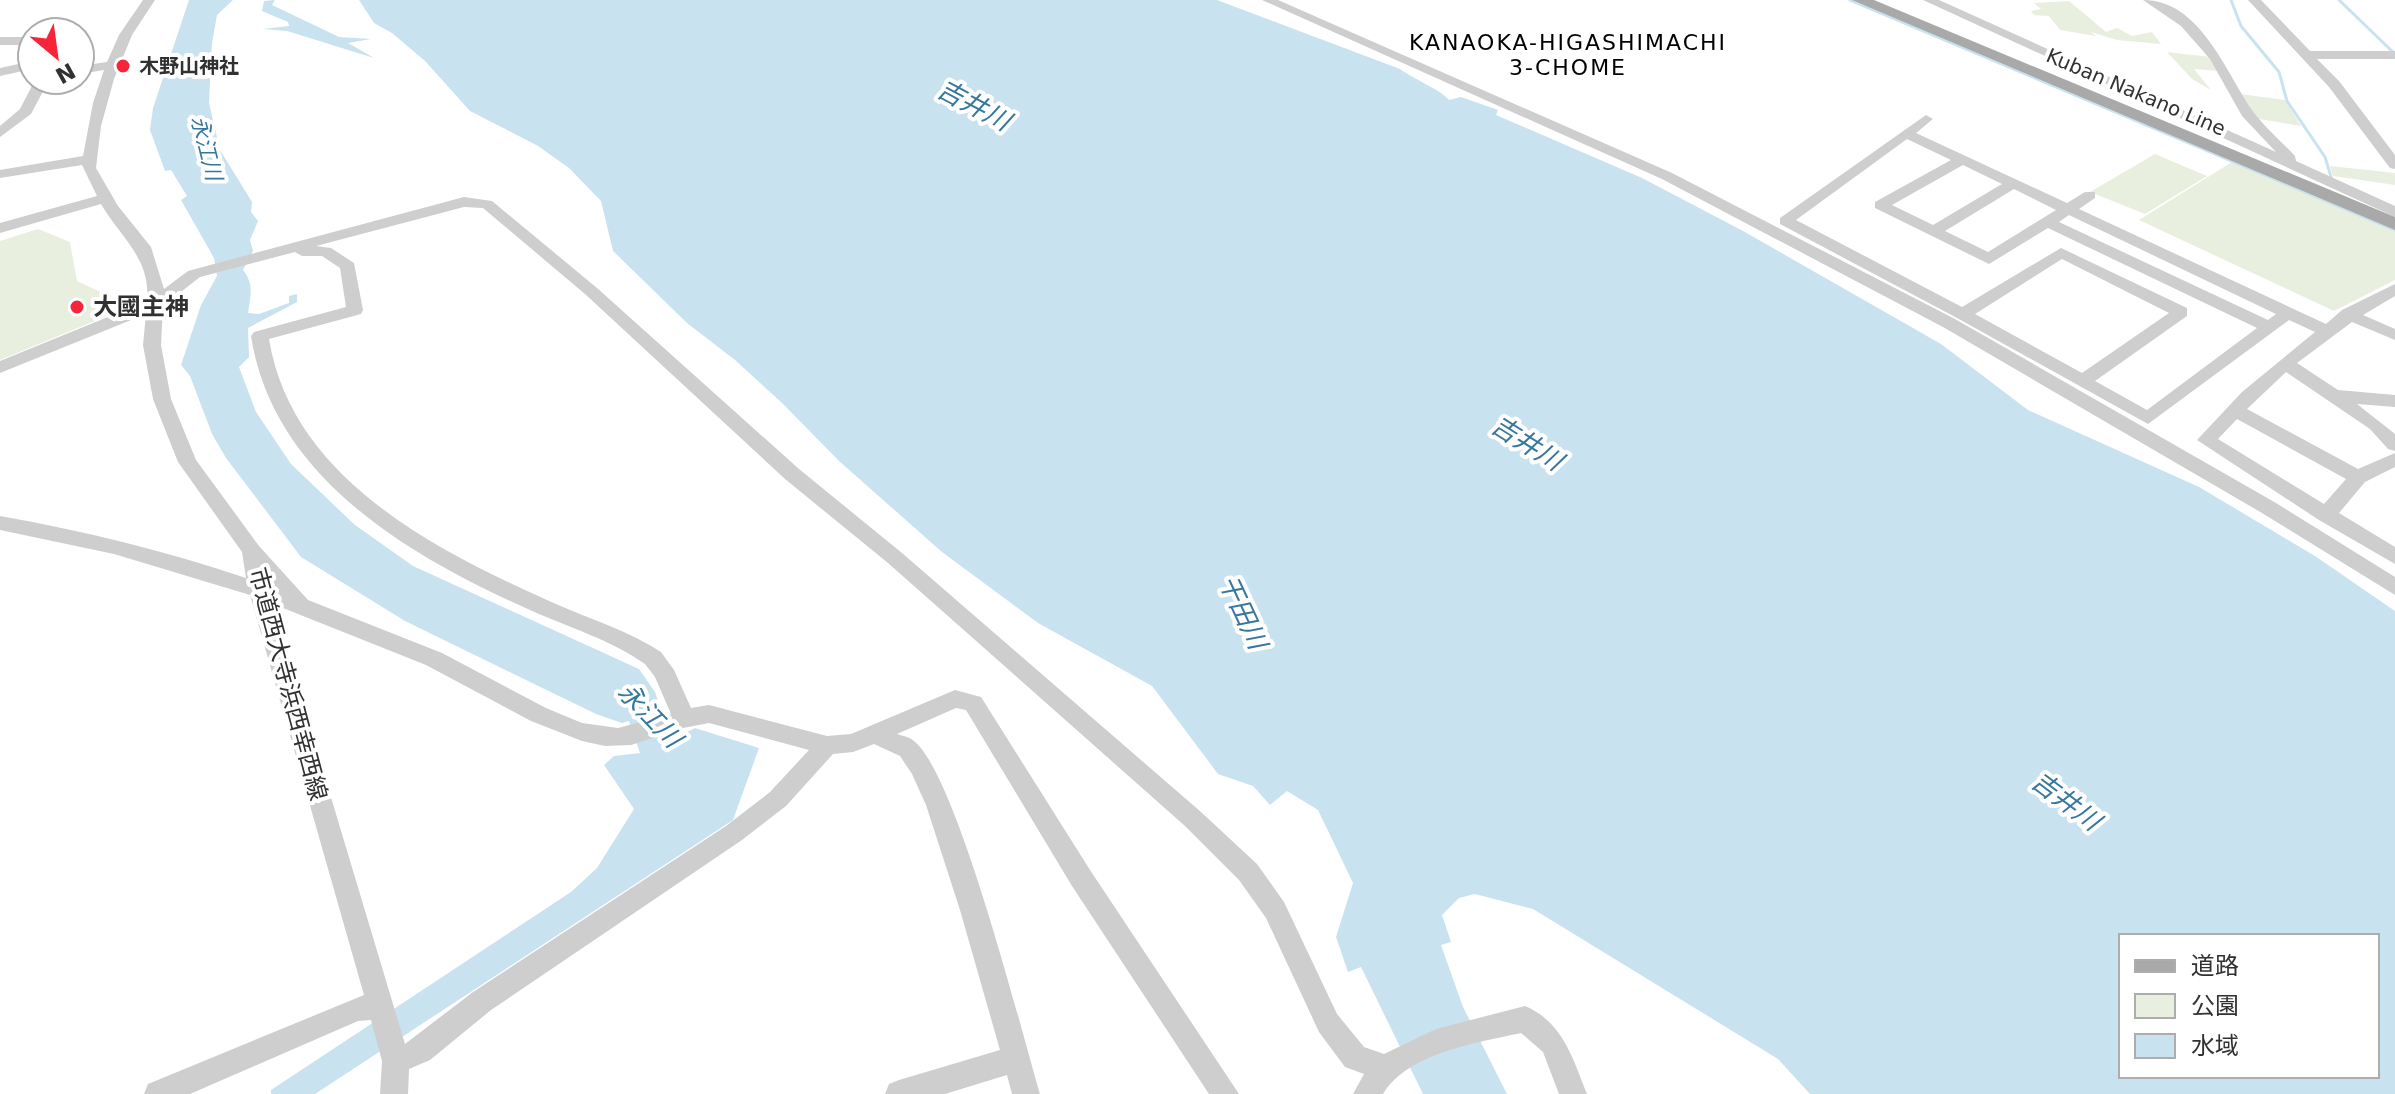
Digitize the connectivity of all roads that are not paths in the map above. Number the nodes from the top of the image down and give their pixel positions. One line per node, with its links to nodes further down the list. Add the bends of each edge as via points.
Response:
1 (149, 0): 9 (street, via 125,30)
2 (1268, 0): 50 (street, via 1667,176 1949,323)
3 (1860, 0): 28 (main road, Kuban Nakano Line)
4 (1929, 0): 20 (street)
5 (2149, 0): 20 (street, via 2185,23 2216,57 2253,122)
6 (2254, 0): 7 (street)
7 (2307, 55): 8 (street); 19 (street)
8 (2394, 55)
9 (112, 65): 10 (street); 17 (street)
10 (96, 68)
11 (34, 96): 13 (street)
12 (0, 112): 13 (street)
13 (17, 116): 15 (street)
14 (1926, 119): 16 (street)
15 (0, 133)
16 (1906, 133): 18 (street); 35 (street, via 1785,221)
17 (90, 159): 21 (street); 24 (street, 市道西大寺浜西幸西線, via 89,168)
18 (1963, 159): 22 (street); 30 (street, via 1880,205)
19 (2395, 165)
20 (2298, 168): 26 (street)
21 (0, 174)
22 (2014, 183): 25 (street); 30 (street)
23 (2090, 195): 25 (street)
24 (105, 198): 29 (street); 33 (street, 市道西大寺浜西幸西線, via 143,247)
25 (2069, 209): 27 (street); 34 (street)
26 (2395, 212)
27 (2047, 222): 30 (street, via 1989,259); 37 (street)
28 (2395, 224)
29 (0, 228)
30 (1933, 232)
31 (271, 253): 33 (street, via 194,274); 58 (street, via 325,251 348,266 355,310 260,336 275,395 338,483 417,547 656,659); 64 (street, via 464,202 487,204 1237,862 1275,910 1328,1023 1355,1057)
32 (2395, 289): 36 (street)
33 (155, 304): 41 (street); 53 (street, 市道西大寺浜西幸西線, via 152,345 162,399 187,462)
34 (2289, 312): 37 (street); 38 (street)
35 (1963, 314): 42 (street); 42 (street, via 2061,253 2181,312)
36 (2348, 314): 38 (street); 39 (street)
37 (2269, 327): 42 (street, via 2148,418)
38 (2327, 331): 40 (street)
39 (2395, 335)
40 (2287, 364): 43 (street); 45 (street)
41 (0, 367)
42 (2083, 381)
43 (2335, 396): 44 (street); 47 (street)
44 (2395, 401)
45 (2235, 410): 46 (street); 49 (street)
46 (2206, 440): 50 (street, via 2201,453 2265,499); 51 (street)
47 (2395, 445)
48 (2395, 459): 49 (street)
49 (2358, 477): 51 (street)
50 (2269, 508): 55 (street)
51 (2326, 515): 54 (street)
52 (0, 523): 56 (street, via 81,536)
53 (252, 551): 56 (street, 市道西大寺浜西幸西線); 57 (street)
54 (2395, 557)
55 (2395, 587)
56 (258, 588): 57 (street); 61 (street, 市道西大寺浜西幸西線)
57 (303, 605): 58 (street, via 451,667 586,733 624,740)
58 (678, 719): 60 (street, via 728,717)
59 (875, 734): 60 (street); 62 (street, via 908,748 922,767 951,844); 69 (street, via 955,699 973,703 1081,878)
60 (827, 745): 63 (street, via 778,799 734,833 482,1001 420,1051)
61 (381, 1007): 63 (street, 市道西大寺浜西幸西線); 65 (street, via 357,1008)
62 (1016, 1059): 67 (street); 68 (street)
63 (396, 1061): 66 (street)
64 (1396, 1062): 70 (street); 71 (street, via 1483,1028 1525,1019 1553,1043)
65 (158, 1094)
66 (394, 1094)
67 (899, 1094)
68 (1026, 1094)
69 (1225, 1094)
70 (1367, 1094)
71 (1573, 1094)

